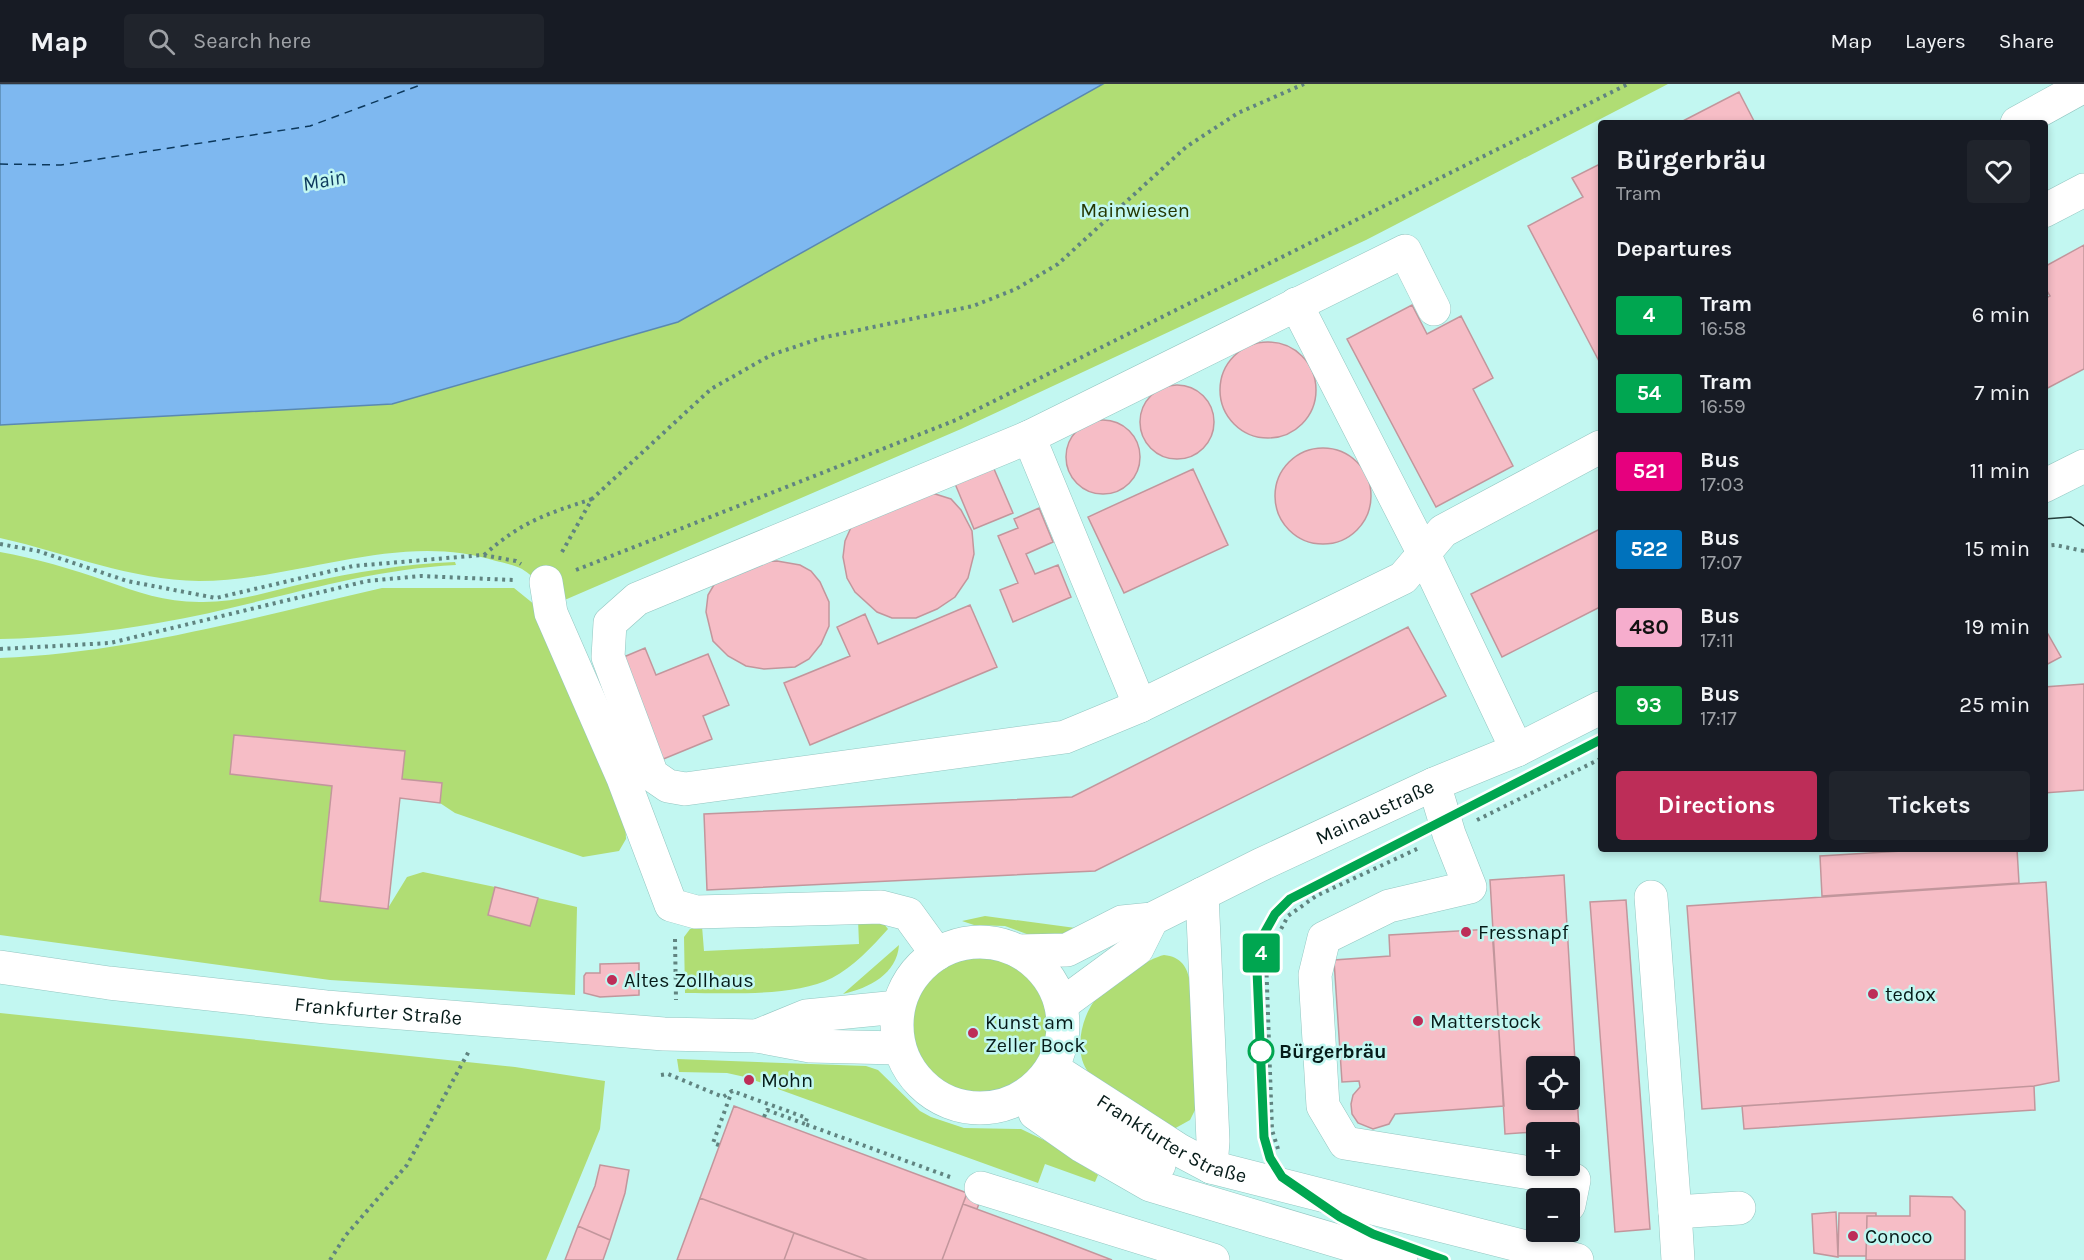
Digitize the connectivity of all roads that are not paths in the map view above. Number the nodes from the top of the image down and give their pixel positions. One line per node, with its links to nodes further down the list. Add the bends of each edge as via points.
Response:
1 (2084, 86): 2 (main road)
2 (2022, 120)
3 (2084, 190): 4 (main road)
4 (2048, 209)
5 (1296, 304): 6 (main road, via 1405,251); 7 (main road); 11 (main road)
6 (1434, 309)
7 (1029, 436): 13 (main road); 13 (main road, via 637,599 610,623 608,657 652,775 668,786 685,789 1065,737)
8 (1598, 448): 11 (main road, via 1443,531)
9 (2083, 470): 10 (main road)
10 (2048, 484)
11 (1423, 552): 13 (main road, via 1403,578); 15 (main road)
12 (546, 582): 21 (main road, via 550,613 623,778 671,905 696,912 881,907 908,914)
13 (1140, 706)
14 (1598, 709): 15 (main road, Mainaustraße)
15 (1517, 750): 16 (main road, Mainaustraße)
16 (1434, 784): 17 (main road, Mainaustraße); 32 (main road, via 1470,887 1389,906 1324,938 1315,975 1323,1106 1345,1143 1574,1180)
17 (1202, 894): 19 (main road, Mainaustraße); 29 (main road)
18 (1652, 897): 34 (main road)
19 (1152, 919): 20 (main road, Mainaustraße, via 1122,922 1067,950); 23 (main road, via 1137,949)
20 (1018, 951): 21 (main road, via 977,942 956,945); 23 (main road, via 1038,964)
21 (937, 954): 24 (main road, via 913,977)
22 (0, 967): 25 (main road, Frankfurter Straße, via 348,1009 664,1034)
23 (1061, 1005): 27 (main road, via 1063,1040)
24 (898, 1007): 25 (main road, Frankfurter Straße, via 806,1016); 26 (main road)
25 (757, 1036): 26 (main road, Frankfurter Straße, via 810,1046)
26 (899, 1048): 28 (main road, via 910,1071 928,1091 951,1104 976,1109 1003,1106)
27 (1052, 1068): 28 (main road); 29 (main road, Frankfurter Straße)
28 (1029, 1097): 29 (main road, via 1058,1104 1157,1164 1189,1173 1201,1173); 31 (main road, Frankfurter Straße, via 1035,1113 1082,1146)
29 (1211, 1167): 36 (main road, Frankfurter Straße)
30 (968, 1183): 35 (main road)
31 (1150, 1185): 35 (main road); 37 (main road, Frankfurter Straße)
32 (1572, 1188)
33 (1739, 1208): 34 (main road)
34 (1675, 1212): 39 (main road)
35 (1134, 1235): 38 (main road)
36 (1568, 1249)
37 (1394, 1259)
38 (1213, 1260)
39 (1678, 1260)

